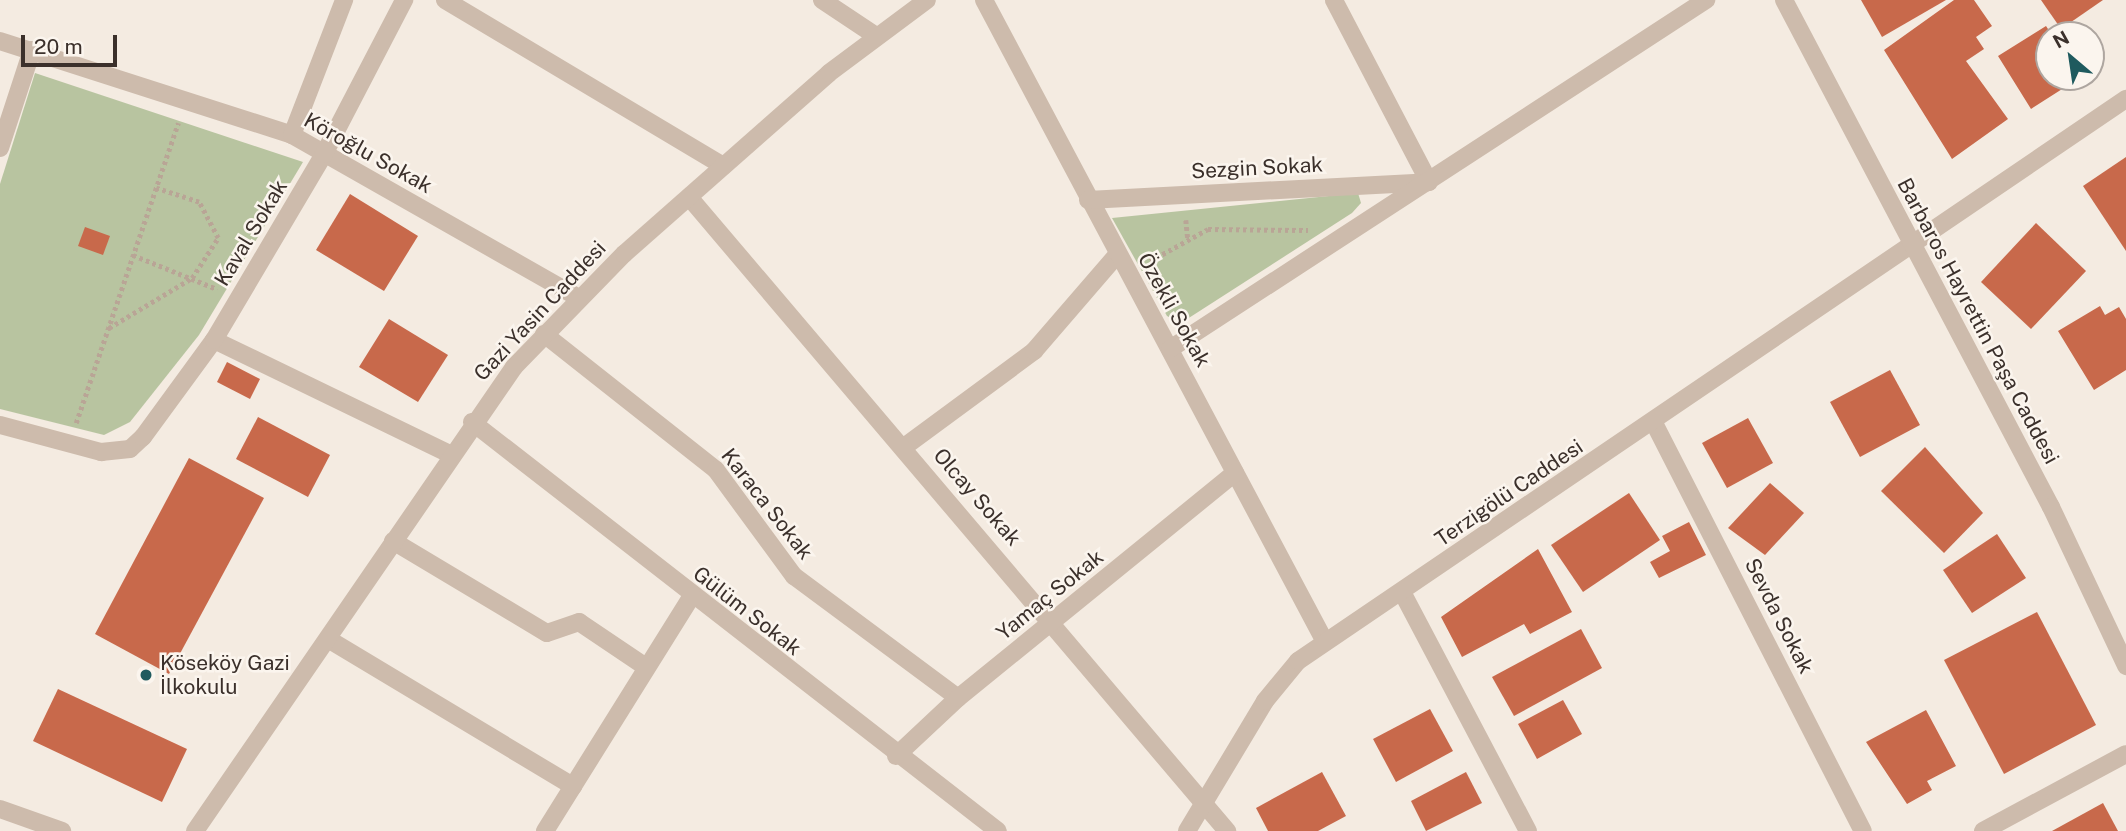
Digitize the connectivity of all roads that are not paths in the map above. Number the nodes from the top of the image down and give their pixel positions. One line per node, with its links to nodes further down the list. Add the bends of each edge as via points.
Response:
1 (344, 0): 14 (street)
2 (404, 0): 16 (street, Kaval Sokak)
3 (445, 0): 17 (street)
4 (822, 0): 10 (street)
5 (927, 0): 10 (street, Gazi Yasin Caddesi)
6 (984, 0): 20 (street, Özekli Sokak)
7 (1335, 0): 18 (street)
8 (1706, 0): 18 (street)
9 (1783, 0): 21 (street, Barbaros Hayrettin Paşa Caddesi)
10 (876, 36): 17 (street, Gazi Yasin Caddesi)
11 (0, 41): 12 (street, Köroğlu Sokak)
12 (32, 50): 14 (street, Köroğlu Sokak); 15 (street)
13 (2126, 99): 21 (street, Terzigölü Caddesi)
14 (292, 135): 16 (street, Köroğlu Sokak)
15 (0, 148)
16 (324, 155): 23 (street, Köroğlu Sokak); 25 (street, Kaval Sokak)
17 (723, 166): 19 (street, Gazi Yasin Caddesi)
18 (1429, 182): 20 (street, Sezgin Sokak); 26 (street)
19 (688, 197): 23 (street, Gazi Yasin Caddesi); 30 (street, Olcay Sokak)
20 (1088, 200): 22 (street, Özekli Sokak)
21 (1911, 246): 28 (street, Terzigölü Caddesi); 39 (street, Barbaros Hayrettin Paşa Caddesi, via 2051,507)
22 (1118, 255): 26 (street, Özekli Sokak); 30 (street, via 1034,351)
23 (579, 298): 24 (street, Gazi Yasin Caddesi)
24 (544, 334): 27 (street, Gazi Yasin Caddesi); 41 (street, Karaca Sokak, via 716,470 794,576)
25 (214, 340): 29 (street, Kaval Sokak, via 130,449 101,452); 31 (street)
26 (1170, 349): 32 (street, Özekli Sokak)
27 (472, 422): 31 (street, Gazi Yasin Caddesi); 35 (street, Gülüm Sokak)
28 (1654, 422): 34 (street, Terzigölü Caddesi); 54 (street, Sevda Sokak)
29 (0, 425)
30 (904, 447): 36 (street, Olcay Sokak)
31 (450, 454): 33 (street, Gazi Yasin Caddesi)
32 (1235, 474): 36 (street, Yamaç Sokak); 38 (street, Özekli Sokak)
33 (393, 541): 37 (street, Gazi Yasin Caddesi); 40 (street, via 547,633 579,622)
34 (1402, 592): 38 (street, Terzigölü Caddesi); 53 (street)
35 (691, 596): 40 (street); 43 (street, Gülüm Sokak)
36 (1054, 622): 41 (street, Yamaç Sokak); 45 (street, Olcay Sokak)
37 (328, 639): 44 (street); 48 (street, Gazi Yasin Caddesi)
38 (1325, 642): 45 (street, Terzigölü Caddesi, via 1280,679)
39 (2126, 666)
40 (646, 667): 44 (street)
41 (958, 698): 43 (street, Yamaç Sokak)
42 (2126, 754): 55 (street)
43 (896, 756): 50 (street, Gülüm Sokak)
44 (573, 786): 49 (street)
45 (1204, 803): 51 (street, Terzigölü Caddesi); 52 (street, Olcay Sokak)
46 (0, 809): 47 (street)
47 (62, 831)
48 (195, 831)
49 (545, 831)
50 (998, 831)
51 (1187, 831)
52 (1227, 831)
53 (1528, 831)
54 (1863, 831)
55 (1983, 831)

